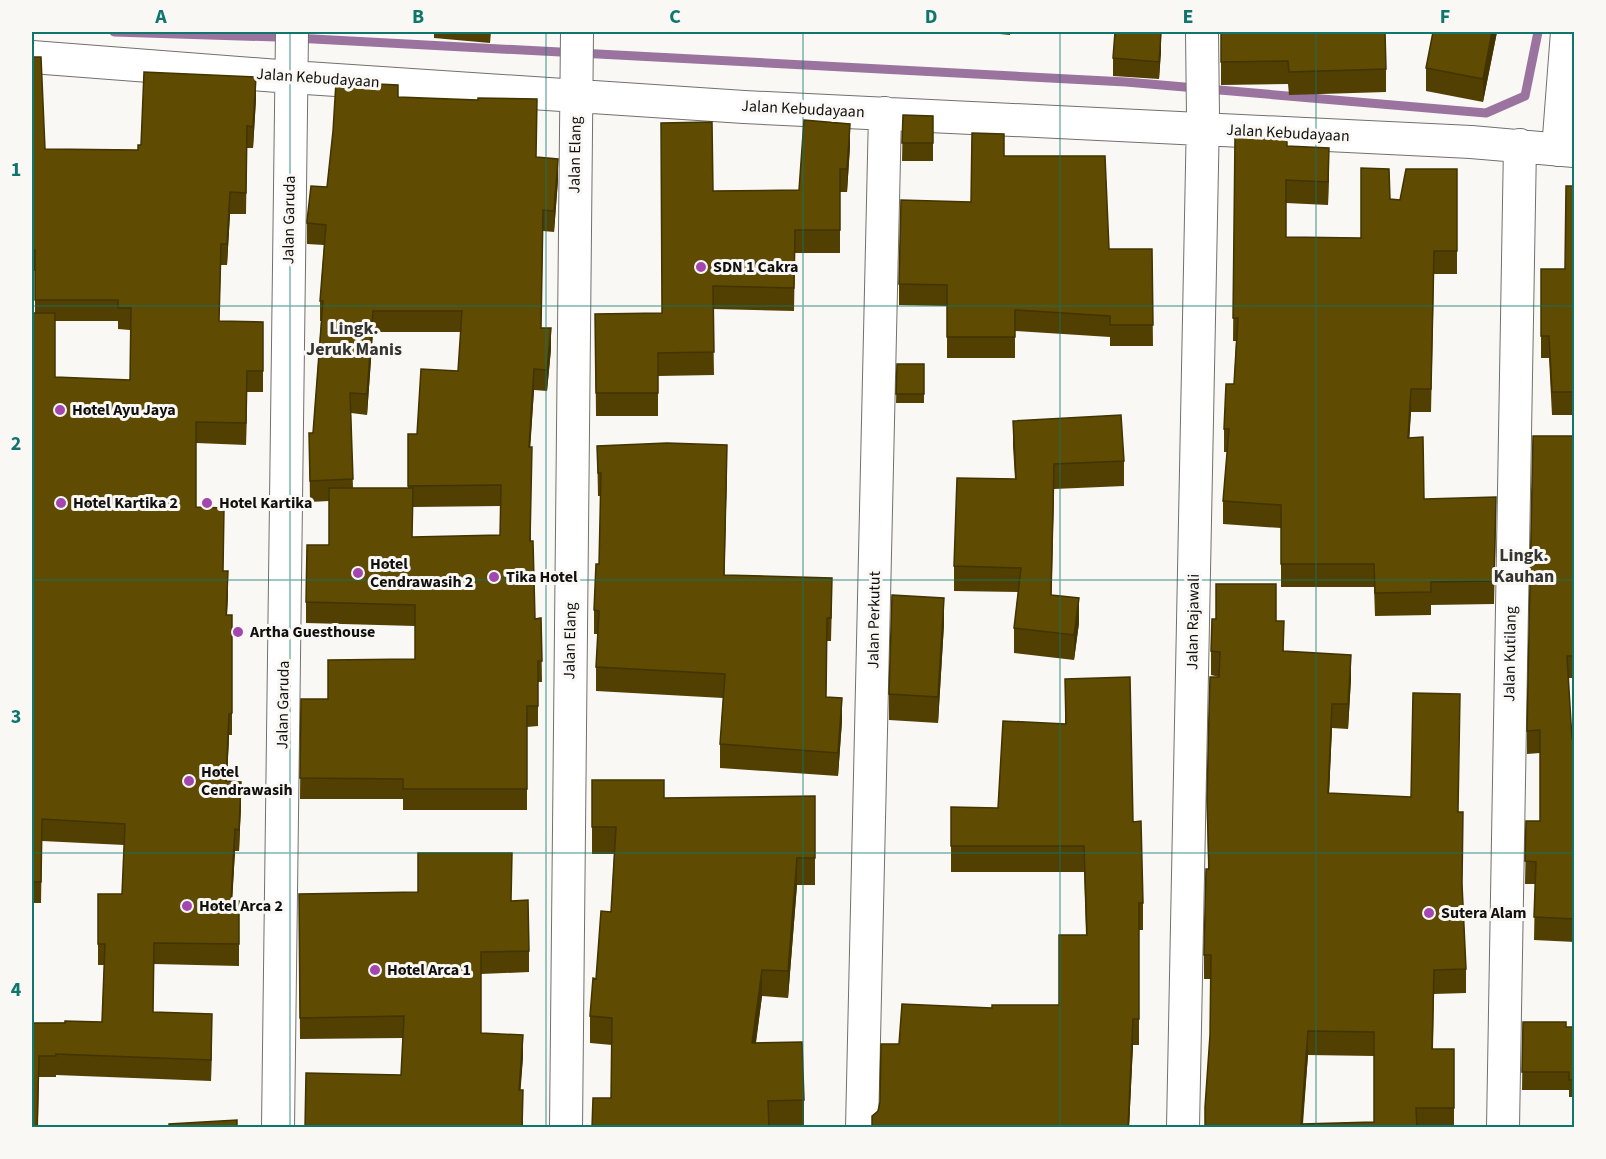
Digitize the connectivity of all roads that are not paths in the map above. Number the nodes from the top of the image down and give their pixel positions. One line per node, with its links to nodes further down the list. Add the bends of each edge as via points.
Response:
1 (292, 32): 6 (street, Jalan Garuda)
2 (577, 32): 7 (street, Jalan Elang)
3 (1202, 32): 9 (street, Jalan Rajawali)
4 (1567, 32): 11 (street)
5 (32, 57): 6 (street, Jalan Kebudayaan)
6 (291, 70): 7 (street, Jalan Kebudayaan); 12 (street, Jalan Garuda)
7 (575, 89): 8 (street, Jalan Kebudayaan); 13 (street, Jalan Elang)
8 (885, 113): 9 (street, Jalan Kebudayaan); 14 (street, Jalan Perkutut)
9 (1202, 122): 10 (street, Jalan Kebudayaan); 15 (street, Jalan Rajawali)
10 (1520, 145): 11 (street, Jalan Kebudayaan); 16 (street, Jalan Kutilang)
11 (1566, 150)
12 (278, 1128)
13 (566, 1128)
14 (862, 1128)
15 (1183, 1128)
16 (1503, 1128)

